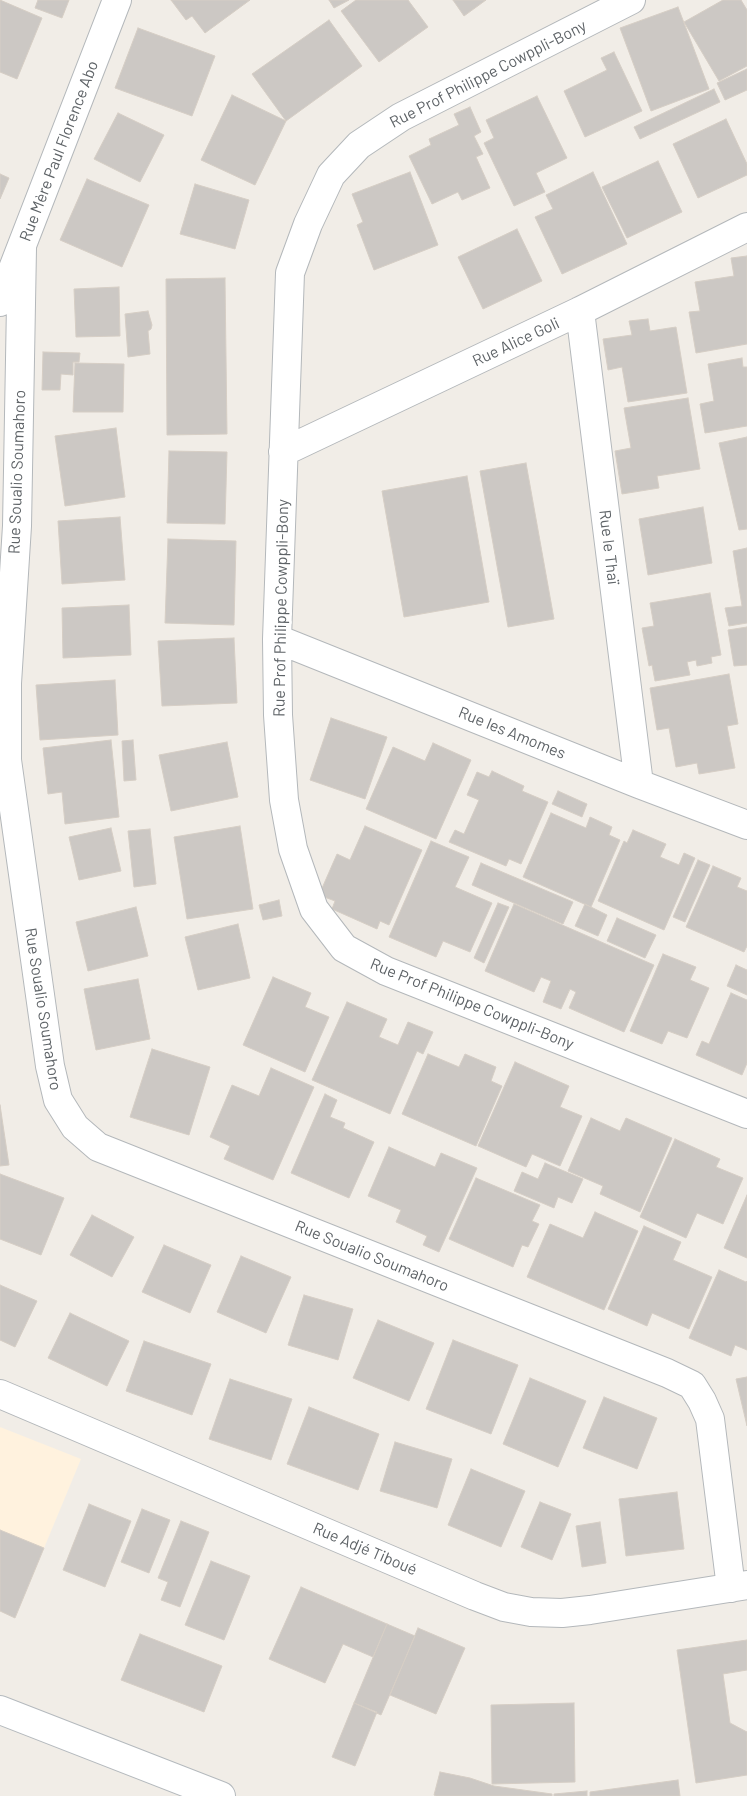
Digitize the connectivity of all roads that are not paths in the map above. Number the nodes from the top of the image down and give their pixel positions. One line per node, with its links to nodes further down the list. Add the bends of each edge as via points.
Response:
1 (117, 0): 4 (street, Rue Mère Paul Florence Abo)
2 (631, 0): 7 (street, Rue Prof Philippe Cowppli-Bony, via 401,117 359,145 331,176 290,273)
3 (747, 227): 6 (street, Rue Alice Goli)
4 (22, 248): 5 (street, Rue Mère Paul Florence Abo); 13 (street, Rue Soualio Soumahoro, via 17,526 7,684 7,760 50,1066 58,1100 74,1127 98,1148 692,1385 710,1419)
5 (0, 302)
6 (580, 311): 7 (street, Rue Alice Goli); 9 (street, Rue le Thaï)
7 (283, 452): 8 (street, Rue Prof Philippe Cowppli-Bony)
8 (277, 639): 9 (street, Rue les Amomes); 11 (street, Rue Prof Philippe Cowppli-Bony, via 284,800 293,849 314,909 344,948 386,971)
9 (639, 784): 10 (street, Rue les Amomes)
10 (747, 825)
11 (747, 1114)
12 (0, 1394): 13 (street, Rue Adjé Tiboué, via 504,1607 562,1613)
13 (739, 1586)
14 (0, 1710): 15 (street)
15 (221, 1796)

